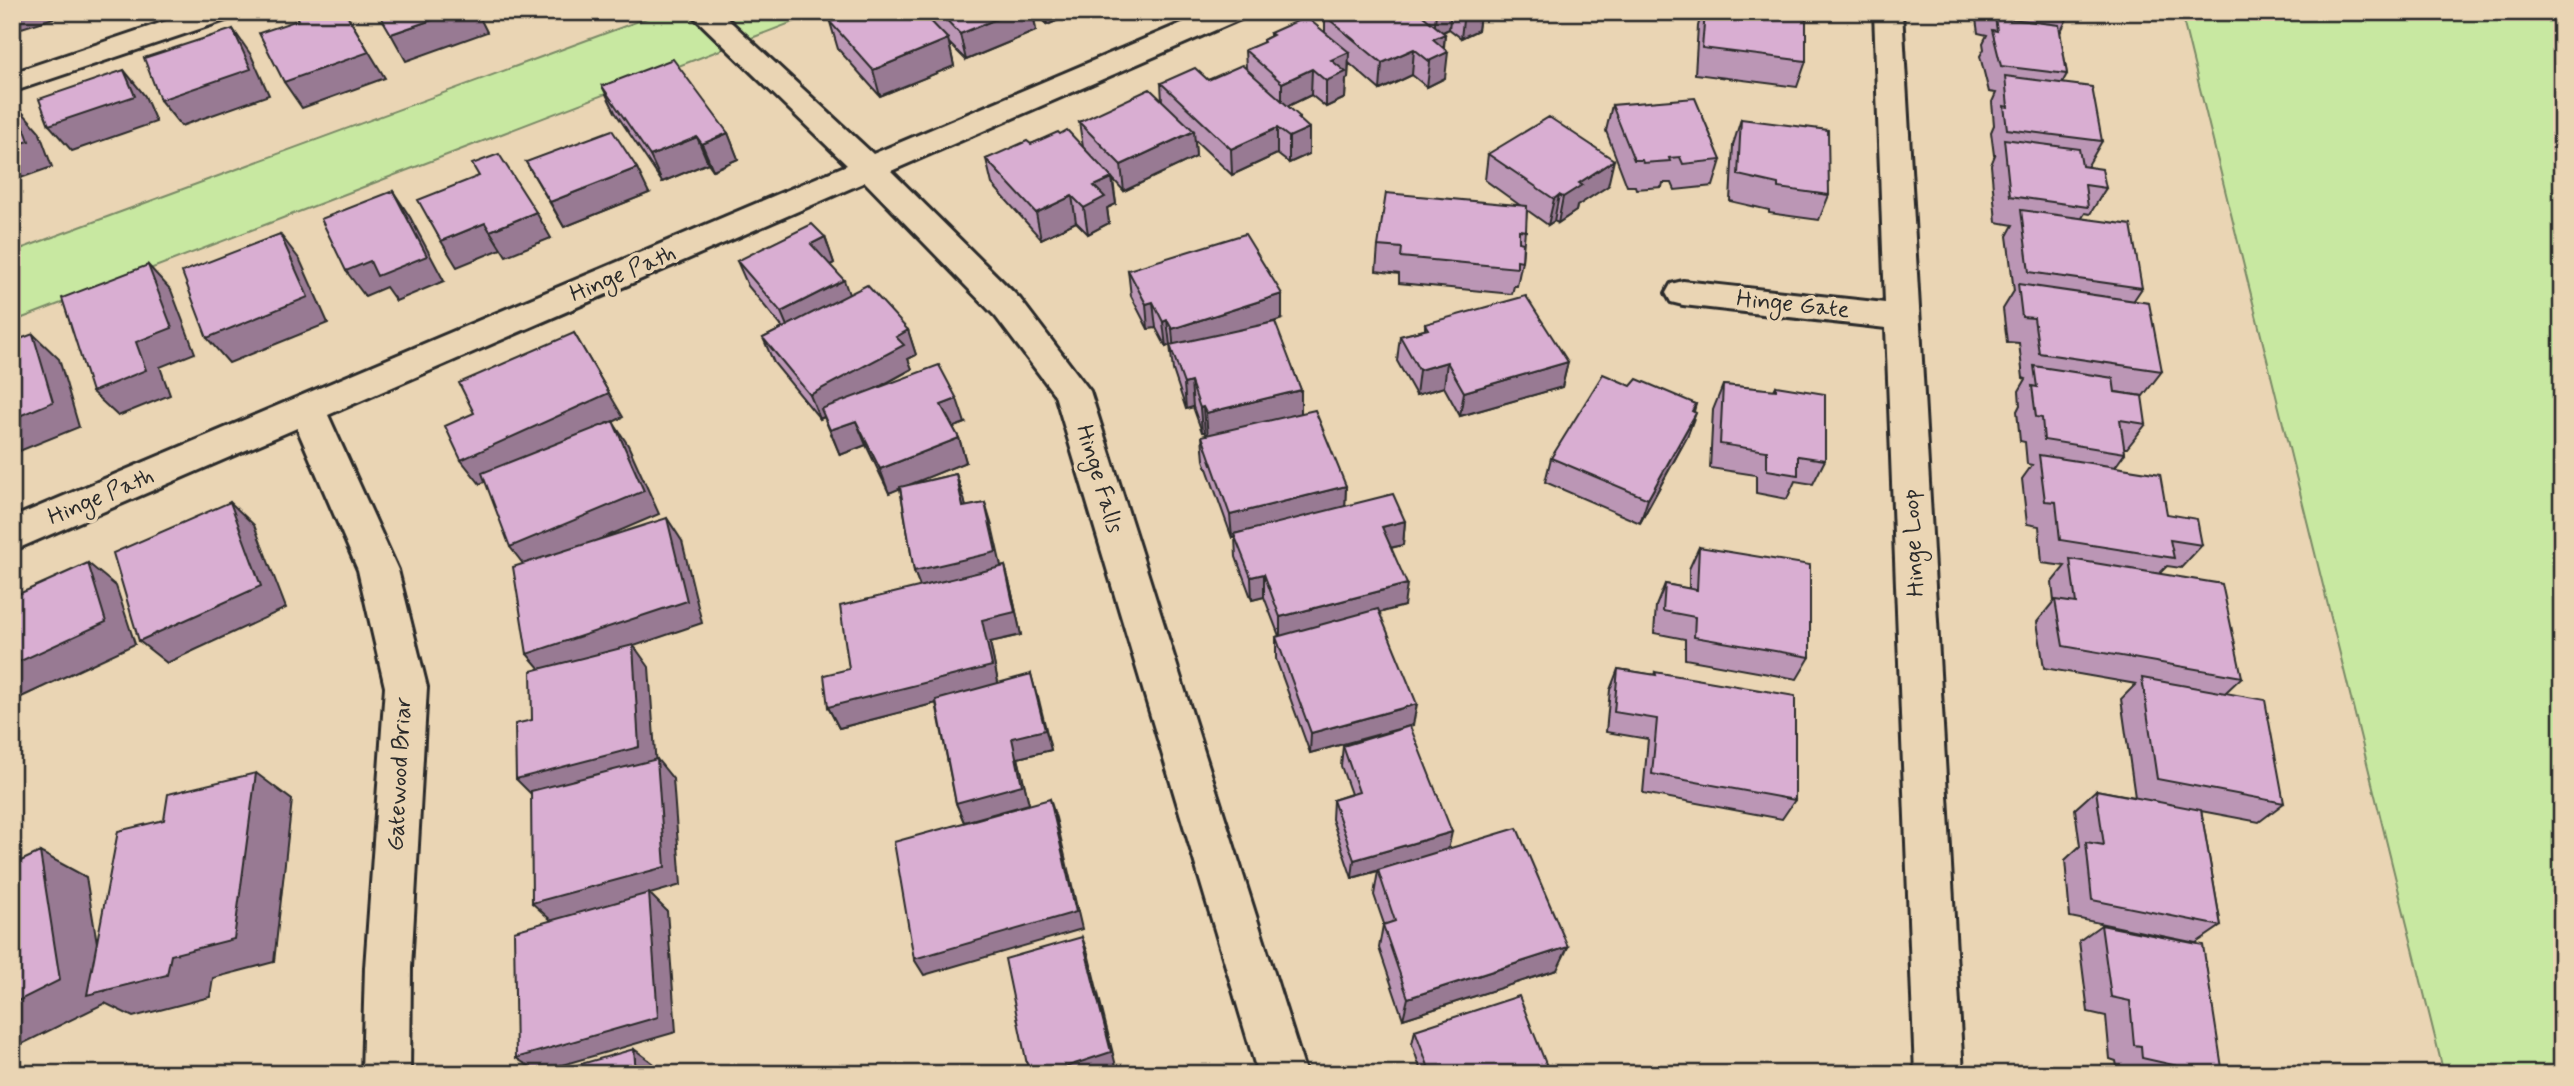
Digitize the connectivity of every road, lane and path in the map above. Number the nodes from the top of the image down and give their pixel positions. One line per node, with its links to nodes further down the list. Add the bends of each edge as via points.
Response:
1 (703, 12): 6 (street, Hinge Falls)
2 (1233, 12): 6 (street, Hinge Path)
3 (1888, 12): 8 (street, Hinge Loop)
4 (206, 15): 5 (street)
5 (12, 83)
6 (869, 168): 9 (street, Hinge Path); 12 (street, Hinge Falls, via 1008,308 1072,391)
7 (1683, 293): 8 (street, Hinge Gate)
8 (1903, 317): 13 (street, Hinge Loop)
9 (307, 409): 10 (street, Hinge Path); 11 (street, Gatewood Briar, via 378,570 406,687)
10 (12, 535)
11 (385, 1074)
12 (1282, 1074)
13 (1939, 1074)

